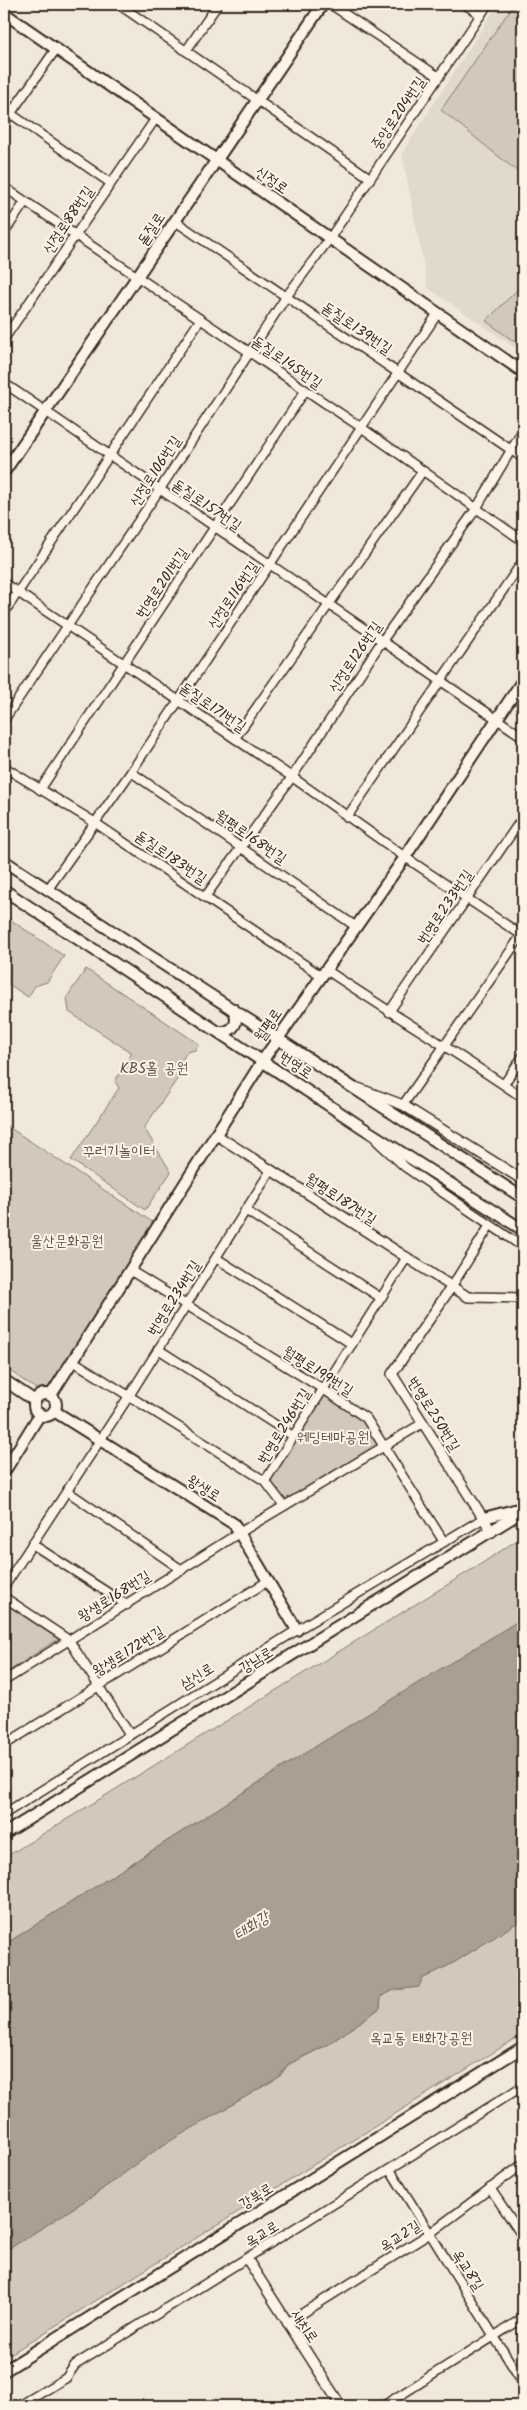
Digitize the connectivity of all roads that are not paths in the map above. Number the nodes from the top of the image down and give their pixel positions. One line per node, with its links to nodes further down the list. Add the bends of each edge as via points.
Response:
1 (118, 4): 10 (street)
2 (218, 4): 10 (street)
3 (323, 4): 12 (main road, 돋질로)
4 (330, 4): 11 (street)
5 (464, 4): 8 (street)
6 (488, 4): 8 (street, 중앙로204번길)
7 (4, 13): 9 (main road, 신정로)
8 (481, 15): 11 (street, 중앙로204번길)
9 (56, 49): 13 (street); 14 (main road, 신정로)
10 (186, 51): 12 (street)
11 (438, 77): 17 (street, 중앙로204번길)
12 (258, 100): 16 (main road, 돋질로); 17 (street)
13 (7, 111): 15 (street); 18 (street)
14 (156, 118): 16 (main road, 신정로); 18 (street, 신정로88번길)
15 (4, 123)
16 (216, 160): 21 (main road, 돋질로); 24 (main road, 신정로)
17 (370, 178): 24 (street, 중앙로204번길)
18 (109, 182): 23 (street, 신정로88번길)
19 (4, 187): 20 (street, 돋질로145번길)
20 (25, 202): 22 (street); 23 (street, 돋질로145번길)
21 (175, 221): 25 (main road, 돋질로); 26 (street, 돋질로139번길)
22 (4, 234)
23 (75, 235): 25 (street, 돋질로145번길); 29 (street, 신정로88번길)
24 (330, 238): 26 (street, 신정로106번길); 27 (main road, 신정로)
25 (136, 277): 28 (street, 돋질로145번길); 35 (main road, 돋질로)
26 (286, 297): 30 (street, 신정로106번길); 32 (street, 돋질로139번길)
27 (438, 313): 31 (main road, 신정로); 32 (street, 신정로116번길)
28 (200, 320): 30 (street, 돋질로145번길); 39 (street)
29 (4, 339)
30 (249, 353): 34 (street, 돋질로145번길); 43 (street, 신정로106번길)
31 (523, 372)
32 (399, 374): 36 (street, 신정로116번길); 38 (street, 돋질로139번길)
33 (4, 383): 35 (street, 돋질로157번길)
34 (305, 391): 36 (street, 돋질로145번길); 45 (street, 번영로201번길)
35 (45, 411): 39 (street, 돋질로157번길); 41 (main road, 돋질로)
36 (362, 428): 42 (street, 돋질로145번길); 48 (street, 신정로116번길)
37 (523, 430): 38 (street, 신정로126번길)
38 (510, 449): 40 (street, 돋질로139번길); 44 (street, 신정로126번길)
39 (110, 455): 43 (street, 돋질로157번길); 50 (street)
40 (523, 458)
41 (4, 472)
42 (422, 472): 44 (street, 돋질로145번길); 51 (street)
43 (160, 490): 45 (street, 돋질로157번길); 53 (street, 신정로106번길)
44 (476, 509): 46 (street, 돋질로145번길); 54 (street, 신정로126번길)
45 (216, 528): 48 (street, 돋질로157번길); 55 (street, 번영로201번길)
46 (523, 541)
47 (523, 561): 57 (street)
48 (270, 565): 51 (street, 돋질로157번길); 58 (street, 신정로116번길)
49 (4, 583): 50 (street, 돋질로171번길)
50 (17, 592): 52 (street); 53 (street, 돋질로171번길)
51 (328, 604): 54 (street, 돋질로157번길); 62 (street)
52 (4, 612)
53 (68, 626): 55 (street, 돋질로171번길); 59 (street, 신정로106번길)
54 (382, 641): 57 (street, 돋질로157번길); 65 (street, 신정로126번길)
55 (124, 664): 58 (street, 돋질로171번길); 66 (street, 번영로201번길)
56 (523, 680): 60 (main road, 월평로)
57 (441, 682): 60 (street, 돋질로157번길); 68 (street)
58 (179, 701): 62 (street, 돋질로171번길); 64 (street, 신정로116번길)
59 (4, 720)
60 (497, 720): 61 (street, 돋질로157번길); 71 (main road, 월평로)
61 (523, 737)
62 (234, 738): 65 (street, 돋질로171번길)
63 (4, 767): 66 (street, 돋질로183번길)
64 (131, 772): 69 (street, 신정로116번길); 70 (street, 월평로168번길)
65 (292, 777): 68 (street, 돋질로171번길); 70 (street, 신정로126번길)
66 (40, 790): 69 (street, 돋질로183번길)
67 (523, 817): 76 (street, 번영로233번길)
68 (347, 818): 71 (street, 돋질로171번길)
69 (94, 822): 73 (street, 신정로116번길); 75 (street, 돋질로183번길)
70 (240, 846): 75 (street, 신정로126번길); 77 (street, 월평로168번길)
71 (405, 857): 76 (street, 돋질로171번길); 77 (main road, 월평로)
72 (4, 861): 73 (main road, 번영로)
73 (48, 889): 80 (main road, 번영로)
74 (4, 890): 82 (main road, 번영로)
75 (205, 897): 79 (street, 돋질로183번길)
76 (468, 899): 78 (street, 돋질로171번길); 81 (street, 번영로233번길)
77 (356, 926): 79 (main road, 월평로)
78 (523, 934): 84 (street)
79 (323, 972): 81 (street, 돋질로183번길); 83 (main road, 월평로)
80 (234, 1009): 82 (main road, via 235,1026); 83 (main road, 번영로)
81 (389, 1012): 84 (street, 돋질로183번길)
82 (220, 1032): 86 (main road, 번영로)
83 (277, 1038): 86 (main road, 월평로); 87 (main road, 번영로)
84 (444, 1044): 88 (street, 돋질로183번길); 90 (street)
85 (523, 1056): 88 (street)
86 (263, 1060): 91 (main road, 번영로); 92 (main road, 월평로)
87 (347, 1084): 90 (street); 95 (main road, 번영로)
88 (504, 1084): 89 (street, 돋질로183번길)
89 (523, 1098)
90 (402, 1105): 94 (street)
91 (362, 1128): 97 (street, via 405,1167); 98 (main road, 번영로)
92 (215, 1134): 93 (street, 월평로187번길); 102 (main road, 월평로)
93 (271, 1170): 96 (street, 번영로234번길); 100 (street, 월평로187번길)
94 (522, 1176)
95 (523, 1198)
96 (245, 1210): 101 (street, 번영로234번길); 104 (street)
97 (490, 1225): 99 (street); 103 (street, 번영로250번길)
98 (523, 1230)
99 (523, 1247)
100 (406, 1257): 103 (street, 월평로187번길); 104 (street, 번영로246번길)
101 (216, 1258): 106 (street, 번영로234번길); 107 (street)
102 (130, 1271): 106 (street, 월평로199번길); 109 (main road, 월평로)
103 (452, 1286): 105 (street, via 468,1297); 117 (street, 번영로250번길, via 392,1374)
104 (380, 1298): 107 (street, 번영로246번길)
105 (523, 1298)
106 (186, 1305): 108 (street, 번영로234번길); 111 (street, 월평로199번길)
107 (352, 1344): 111 (street, 번영로246번길)
108 (158, 1349): 113 (street, 번영로234번길); 118 (street)
109 (73, 1360): 112 (main road, 월평로); 113 (street)
110 (4, 1380): 114 (main road)
111 (323, 1389): 118 (street, 번영로246번길); 120 (street, 월평로199번길, via 366,1418)
112 (51, 1395): 114 (main road, via 41,1395); 115 (main road, via 55,1400)
113 (129, 1396): 119 (street, 번영로234번길); 122 (street)
114 (35, 1401): 116 (main road, via 35,1408)
115 (54, 1411): 116 (main road); 119 (main road, 왕생로)
116 (40, 1414): 121 (main road)
117 (423, 1423): 120 (street, 왕생로168번길); 127 (street, 번영로250번길)
118 (293, 1436): 122 (street, 번영로246번길)
119 (100, 1440): 123 (street, 번영로234번길); 130 (main road, 왕생로, via 234,1524)
120 (384, 1446): 124 (street, 왕생로168번길); 131 (street, 월평로199번길)
121 (4, 1472)
122 (265, 1481): 124 (street, 번영로246번길)
123 (67, 1491): 132 (street, 번영로234번길); 133 (street)
124 (284, 1506): 130 (street, 왕생로168번길)
125 (523, 1507): 127 (main road)
126 (523, 1511): 129 (main road, 강남로)
127 (484, 1518): 129 (street, 번영로250번길); 131 (street, 삼신로)
128 (523, 1520): 129 (main road)
129 (492, 1532): 145 (main road, 강남로)
130 (239, 1533): 133 (street, 왕생로168번길); 134 (main road, 왕생로)
131 (444, 1542): 138 (street, 삼신로)
132 (32, 1544): 135 (street, 번영로234번길); 137 (street)
133 (182, 1570): 137 (street, 왕생로168번길)
134 (268, 1581): 138 (main road, 왕생로); 141 (street, 왕생로172번길)
135 (4, 1587)
136 (4, 1597): 139 (street)
137 (127, 1605): 139 (street, 왕생로168번길)
138 (297, 1630): 142 (street, 삼신로)
139 (69, 1640): 140 (street, 왕생로168번길); 141 (street)
140 (4, 1681)
141 (98, 1686): 142 (street); 143 (street, 왕생로172번길)
142 (130, 1734): 144 (street, 삼신로)
143 (4, 1745)
144 (4, 1814)
145 (4, 1834)
146 (523, 2047): 157 (main road, 강북로)
147 (523, 2086): 149 (street, 옥교로)
148 (523, 2164): 150 (street, 옥교2길)
149 (391, 2171): 151 (street, 옥교8길); 153 (street, 옥교로)
150 (490, 2188): 151 (street, 옥교2길); 152 (street)
151 (429, 2234): 155 (street, 옥교2길); 156 (street, 옥교8길)
152 (523, 2237)
153 (247, 2260): 155 (street, 새치로); 159 (street, 옥교로, via 75,2365 66,2378)
154 (523, 2318): 156 (street)
155 (287, 2323): 160 (street, 새치로)
156 (494, 2337): 158 (street, 옥교8길); 161 (street)
157 (4, 2371)
158 (523, 2383)
159 (22, 2406)
160 (341, 2406)
161 (383, 2406)

